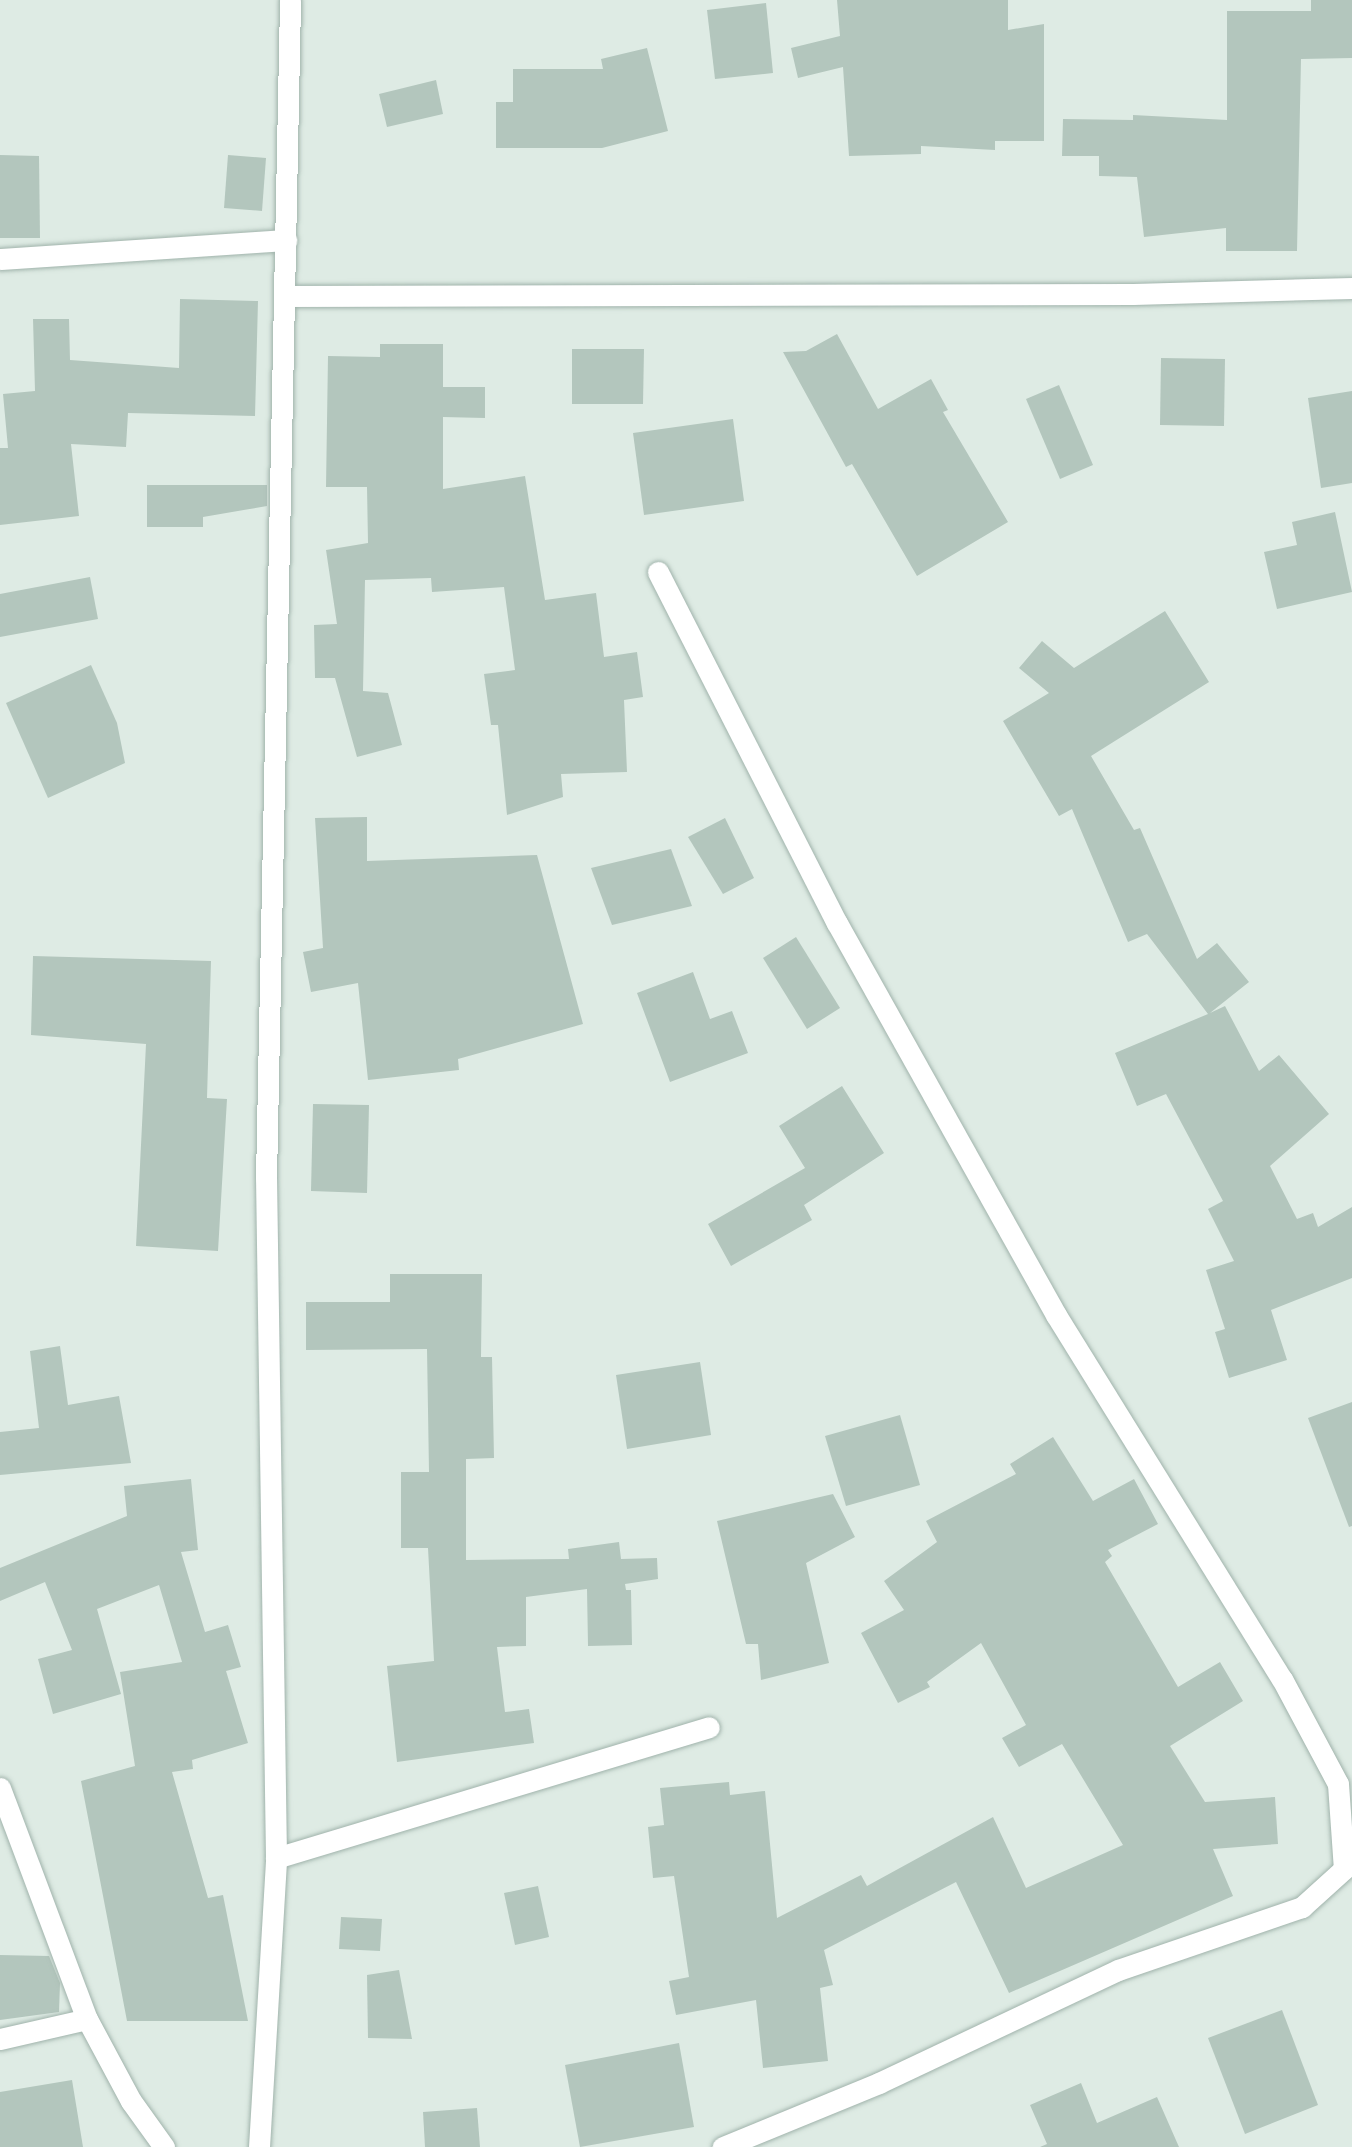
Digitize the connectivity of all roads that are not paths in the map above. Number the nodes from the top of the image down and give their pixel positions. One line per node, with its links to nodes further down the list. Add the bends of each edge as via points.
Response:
1 (290, 0): 2 (street)
2 (286, 240): 3 (street); 5 (street)
3 (0, 259)
4 (1352, 288): 5 (street, via 1133,294)
5 (284, 296): 9 (street, via 266,1178)
6 (658, 572): 14 (street, via 837,923 1056,1315 1282,1679 1338,1784 1344,1869 1302,1907 1118,1970 878,2083)
7 (709, 1727): 9 (street)
8 (2, 1799): 10 (street)
9 (276, 1858): 13 (street)
10 (87, 2019): 11 (street); 12 (street, via 131,2101)
11 (0, 2039)
12 (164, 2147)
13 (259, 2147)
14 (723, 2147)

